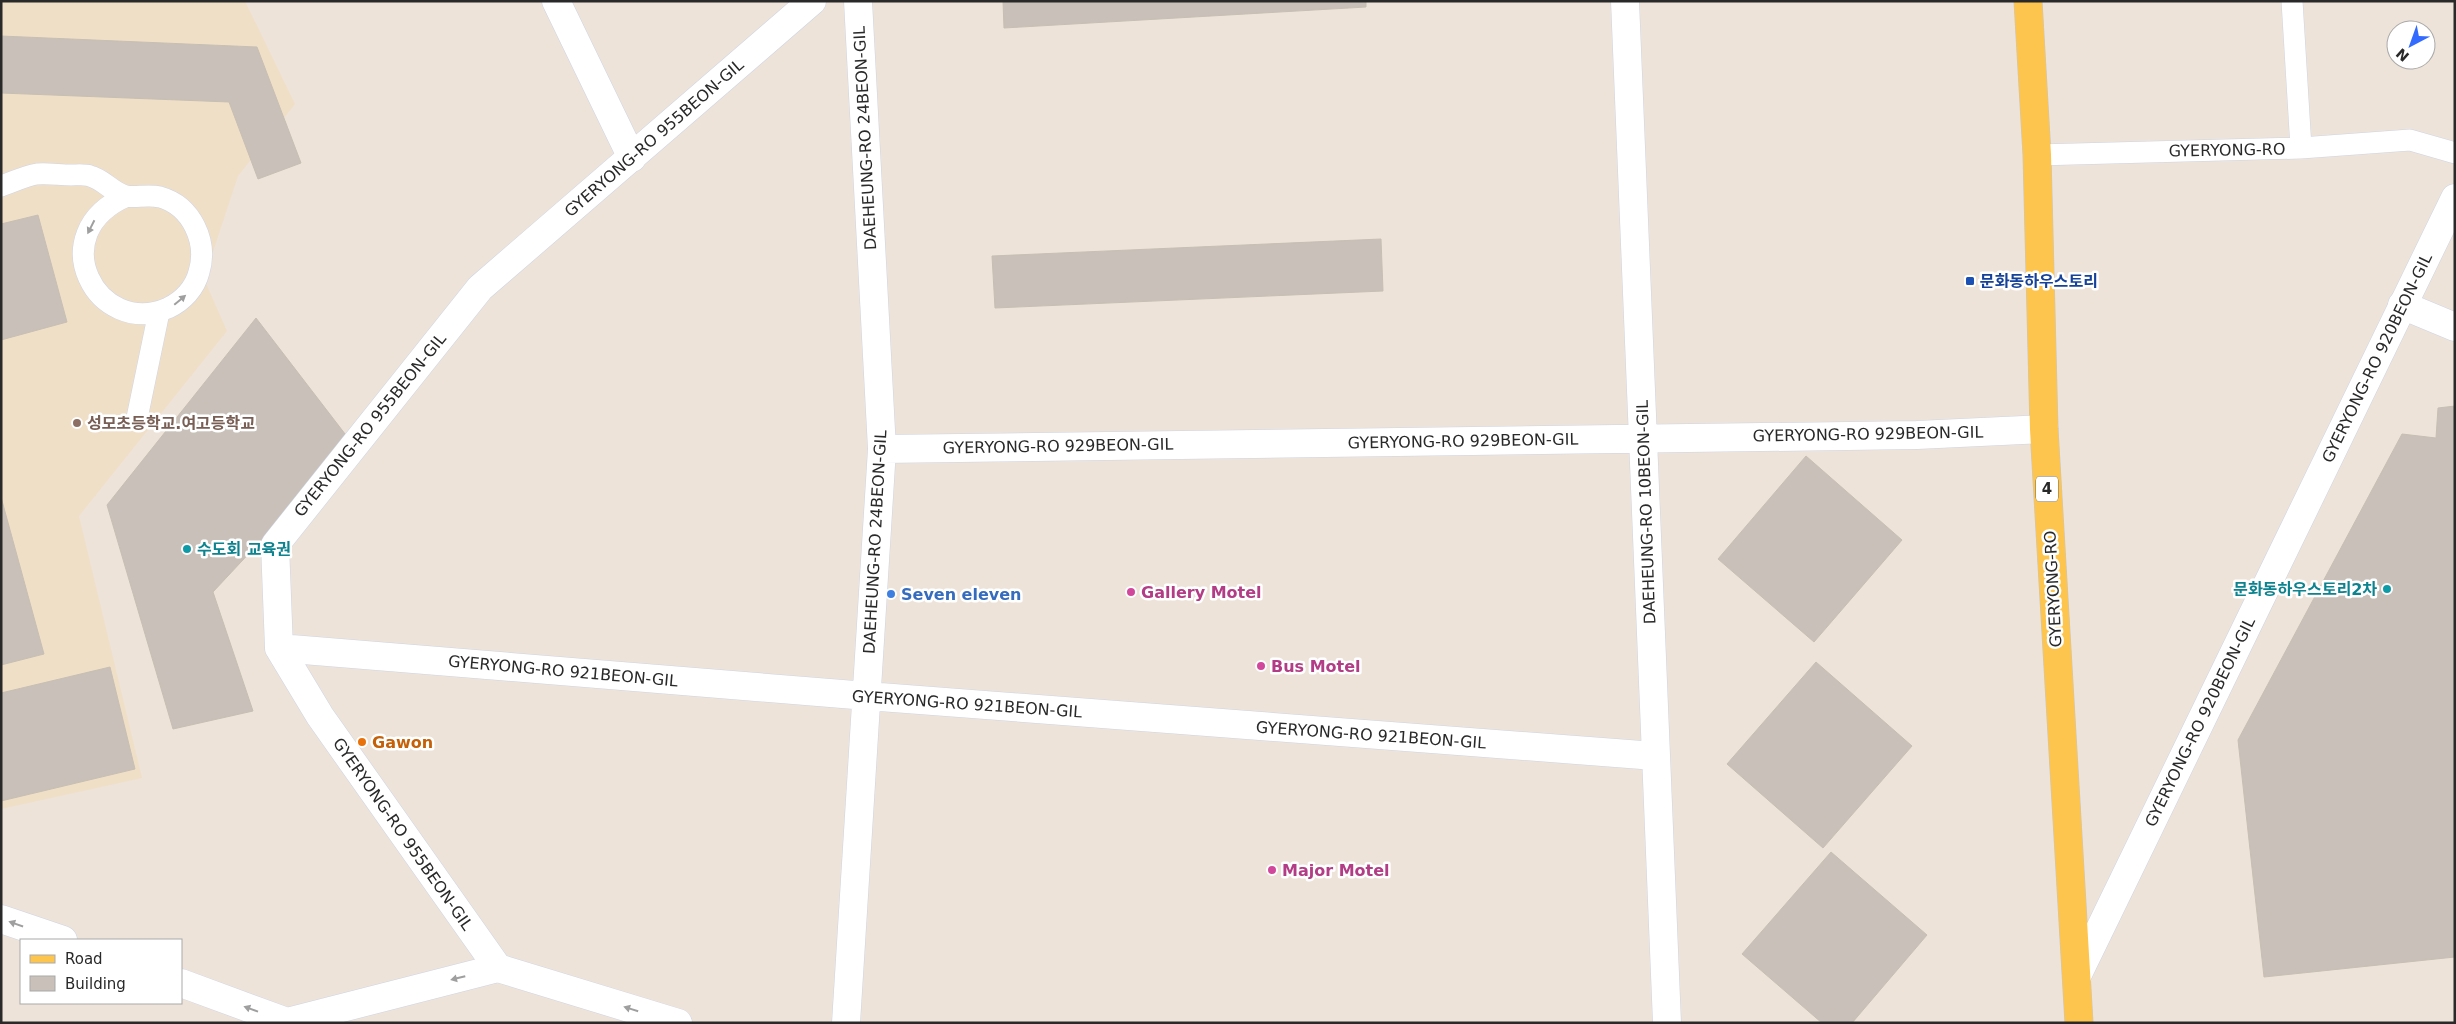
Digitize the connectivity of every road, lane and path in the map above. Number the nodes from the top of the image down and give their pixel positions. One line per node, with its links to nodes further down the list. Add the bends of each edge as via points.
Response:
1 (556, 1): 10 (street)
2 (812, 1): 10 (street, GYERYONG-RO 955BEON-GIL)
3 (858, 1): 20 (street, DAEHEUNG-RO 24BEON-GIL)
4 (1626, 1): 19 (street, DAEHEUNG-RO 10BEON-GIL)
5 (2028, 1): 9 (main road, GYERYONG-RO / 4)
6 (2292, 1): 7 (lane, GYERYONG-RO)
7 (2301, 148): 8 (lane, via 2410,140); 9 (lane, GYERYONG-RO)
8 (2455, 153)
9 (2037, 155): 18 (main road, GYERYONG-RO / 4)
10 (632, 158): 21 (street, GYERYONG-RO 955BEON-GIL, via 480,288 275,545)
11 (1, 186): 12 (lane, via 37,174 90,176)
12 (127, 196): 15 (lane, one-way to 12, via 174,305 197,280 202,264 202,246 189,216 176,204 144,194); 15 (lane, one-way to 15, via 98,214 89,228 84,244 88,278 110,304 125,311)
13 (2455, 198): 14 (street, GYERYONG-RO 920BEON-GIL)
14 (2402, 305): 16 (street); 27 (street, GYERYONG-RO 920BEON-GIL)
15 (159, 312): 17 (lane)
16 (2455, 327)
17 (138, 418)
18 (2044, 429): 19 (street, GYERYONG-RO 929BEON-GIL, via 1916,435); 27 (main road, GYERYONG-RO / 4)
19 (1643, 439): 20 (street, GYERYONG-RO 929BEON-GIL); 23 (street, DAEHEUNG-RO 10BEON-GIL)
20 (882, 449): 22 (street, DAEHEUNG-RO 24BEON-GIL)
21 (279, 648): 22 (street, GYERYONG-RO 921BEON-GIL); 26 (street, GYERYONG-RO 955BEON-GIL, via 320,716)
22 (867, 696): 23 (street, GYERYONG-RO 921BEON-GIL); 30 (street, DAEHEUNG-RO 24BEON-GIL)
23 (1655, 756): 31 (street, DAEHEUNG-RO 10BEON-GIL)
24 (1, 919): 25 (street, one-way to 24)
25 (61, 939)
26 (498, 968): 28 (street, one-way to 28, via 287,1022); 29 (street, one-way to 26)
27 (2077, 976): 32 (main road, GYERYONG-RO / 4)
28 (182, 983)
29 (678, 1023)
30 (846, 1023)
31 (1667, 1023)
32 (2080, 1023)

